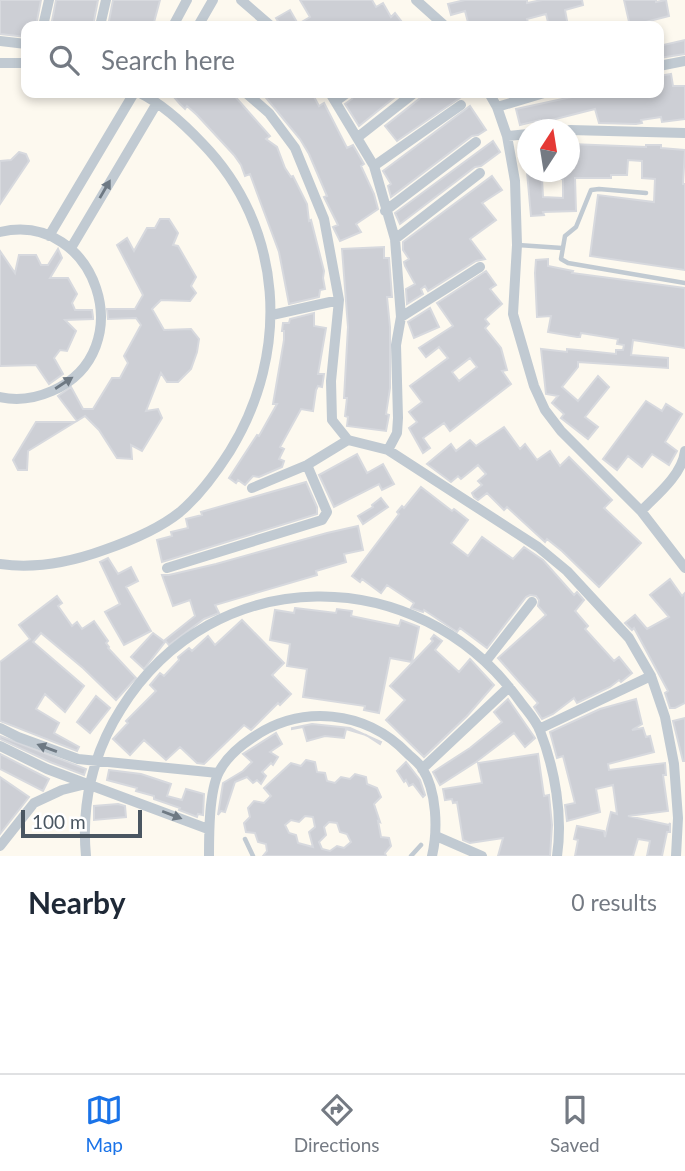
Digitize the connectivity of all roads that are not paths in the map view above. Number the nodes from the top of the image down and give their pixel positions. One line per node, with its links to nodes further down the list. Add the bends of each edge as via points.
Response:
1 (49, 0): 7 (street)
2 (106, 0): 8 (street)
3 (187, 0): 9 (street)
4 (213, 0): 10 (street)
5 (241, 0): 11 (street)
6 (415, 0): 12 (street)
7 (44, 21)
8 (101, 21)
9 (176, 21)
10 (201, 21)
11 (265, 21)
12 (439, 21)
13 (0, 40): 14 (street)
14 (21, 43)
15 (685, 61): 18 (street)
16 (0, 63): 17 (street)
17 (21, 63)
18 (664, 65)
19 (131, 98): 40 (street)
20 (149, 98): 26 (street)
21 (252, 98): 47 (street, via 269,113 304,165 324,219)
22 (334, 98): 33 (street)
23 (408, 98): 33 (street)
24 (492, 98): 28 (street)
25 (527, 98): 28 (street)
26 (157, 103): 43 (street, one-way to 26); 48 (street, via 215,156 246,204 264,254)
27 (461, 104): 35 (street)
28 (497, 107): 32 (street)
29 (580, 130): 30 (street)
30 (685, 133)
31 (517, 135): 32 (street)
32 (507, 136): 42 (street, via 515,181)
33 (358, 137): 35 (street)
34 (476, 142): 38 (street)
35 (374, 166): 38 (street)
36 (480, 173): 41 (street)
37 (646, 193): 44 (lane, via 591,190)
38 (385, 211): 41 (street)
39 (0, 232): 40 (street, via 23,230)
40 (49, 236): 43 (street)
41 (395, 239): 49 (street)
42 (517, 245): 44 (lane); 56 (street, via 513,314 545,410)
43 (71, 248): 50 (street, one-way to 43, via 12,400 43,395 72,380 89,359 103,318 100,299 95,280)
44 (562, 248): 46 (lane, via 563,261)
45 (480, 267): 49 (street)
46 (685, 283)
47 (339, 300): 48 (street); 51 (street, via 331,413)
48 (272, 315): 57 (street, via 265,363 240,434 206,484 178,513 149,531 83,558 44,565)
49 (401, 317): 52 (street, via 396,345 397,433)
50 (0, 397)
51 (348, 440): 52 (street); 54 (street)
52 (388, 450): 62 (street, via 538,547 567,571 629,638)
53 (685, 451): 56 (street, via 674,476)
54 (307, 465): 55 (street); 58 (street, via 327,512 322,520)
55 (252, 488)
56 (641, 511): 59 (street)
57 (0, 564)
58 (167, 568)
59 (685, 568)
60 (532, 602): 61 (street)
61 (486, 662): 63 (street); 67 (street, via 452,634 412,614 370,601 326,596 282,599 209,625 163,656 110,726)
62 (651, 676): 65 (street); 71 (street, via 674,764)
63 (509, 687): 65 (street); 68 (street)
64 (0, 728): 67 (street, one-way to 64, via 78,759)
65 (539, 729): 83 (street, via 557,798)
66 (0, 746): 70 (street)
67 (96, 760): 69 (street); 70 (street)
68 (422, 769): 69 (street, via 398,743 369,725 335,715 301,716 268,727 240,746); 73 (street, via 435,810)
69 (218, 773): 72 (street)
70 (90, 783): 72 (street, one-way to 72); 76 (street, via 34,803); 77 (street)
71 (681, 818): 84 (street)
72 (208, 829): 78 (street)
73 (436, 836): 81 (street); 82 (street)
74 (245, 839): 79 (lane)
75 (421, 845): 80 (lane)
76 (0, 846)
77 (86, 856)
78 (209, 856)
79 (253, 856)
80 (411, 856)
81 (432, 856)
82 (482, 856)
83 (557, 856)
84 (676, 856)

